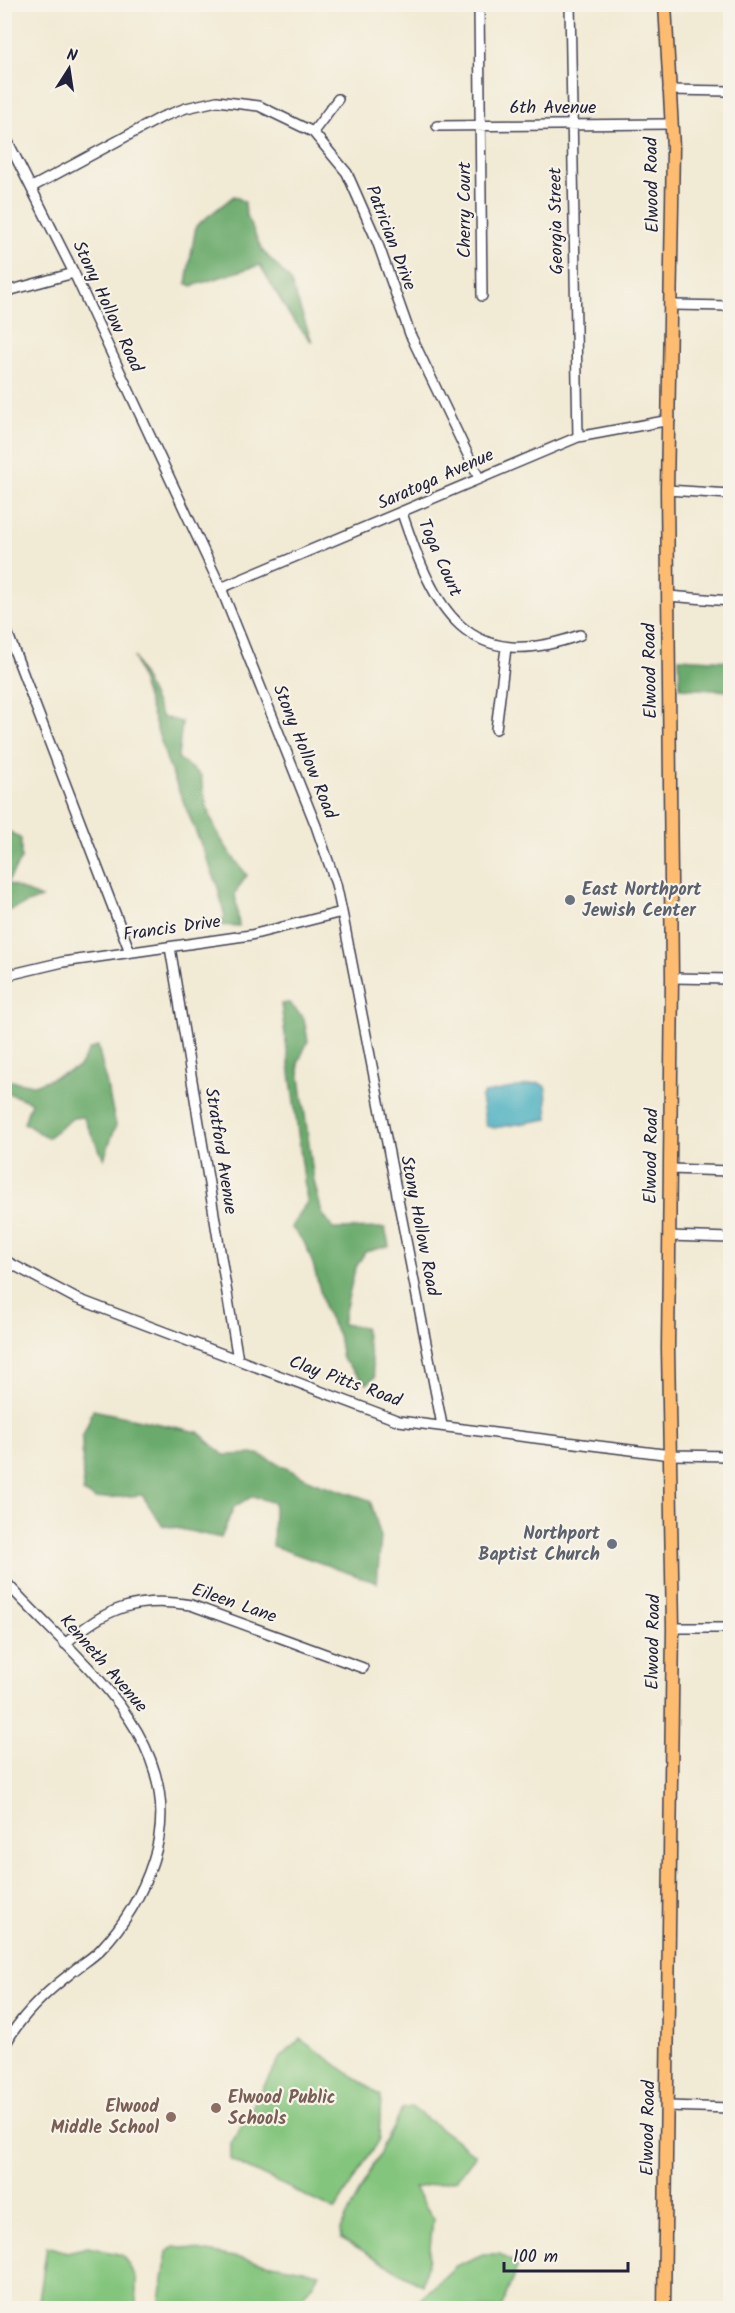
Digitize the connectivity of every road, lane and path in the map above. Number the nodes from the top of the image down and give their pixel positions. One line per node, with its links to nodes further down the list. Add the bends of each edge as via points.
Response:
1 (479, 4): 9 (street, Cherry Court)
2 (570, 4): 7 (street, Georgia Street)
3 (665, 4): 4 (main road, Elwood Road)
4 (668, 90): 5 (street); 8 (main road, Elwood Road)
5 (730, 91)
6 (338, 99): 11 (street)
7 (572, 124): 8 (street, 6th Avenue); 9 (street, 6th Avenue); 20 (street, Georgia Street)
8 (670, 124): 17 (main road, Elwood Road)
9 (480, 125): 10 (street, 6th Avenue); 16 (street, Cherry Court)
10 (437, 126)
11 (313, 132): 13 (street, Patrician Drive, via 259,106 217,101 162,117); 21 (street, Patrician Drive, via 347,173 377,241 410,334)
12 (4, 134): 13 (street, Stony Hollow Road)
13 (32, 187): 14 (street, Stony Hollow Road)
14 (74, 273): 15 (street); 25 (street, Stony Hollow Road)
15 (4, 292)
16 (482, 296)
17 (672, 305): 18 (street); 19 (main road, Elwood Road)
18 (730, 306)
19 (670, 420): 20 (street, Saratoga Avenue); 22 (main road, Elwood Road)
20 (578, 436): 21 (street, Saratoga Avenue)
21 (479, 478): 24 (street, Saratoga Avenue)
22 (667, 490): 23 (street); 26 (main road, Elwood Road)
23 (730, 494)
24 (402, 513): 25 (street, Saratoga Avenue); 30 (street, Toga Court, via 438,602 465,631)
25 (221, 588): 32 (street, Stony Hollow Road, via 316,826)
26 (668, 596): 27 (street); 36 (main road, Elwood Road)
27 (730, 601)
28 (4, 624): 34 (street)
29 (580, 635): 30 (street, Toga Court, via 557,644)
30 (506, 648): 31 (street)
31 (496, 729)
32 (342, 912): 33 (street, Francis Drive, via 251,935); 44 (street, Stony Hollow Road)
33 (170, 947): 34 (street, Francis Drive); 43 (street, Stratford Avenue)
34 (130, 952): 35 (street, Francis Drive)
35 (4, 976)
36 (672, 978): 37 (street); 38 (main road, Elwood Road)
37 (730, 979)
38 (670, 1169): 39 (street); 40 (main road, Elwood Road)
39 (730, 1171)
40 (669, 1236): 41 (street); 45 (main road, Elwood Road)
41 (730, 1238)
42 (4, 1260): 43 (street, Clay Pitts Road, via 75,1298)
43 (238, 1360): 44 (street, Clay Pitts Road, via 399,1421)
44 (442, 1425): 45 (street, Clay Pitts Road)
45 (671, 1455): 46 (street, Clay Pitts Road); 48 (main road, Elwood Road)
46 (730, 1456)
47 (4, 1580): 50 (street, Kenneth Avenue)
48 (673, 1628): 49 (street); 53 (main road, Elwood Road)
49 (730, 1628)
50 (65, 1644): 51 (street, Eileen Lane, via 84,1627 124,1606 171,1602 191,1605); 52 (street, Kenneth Avenue, via 122,1709 147,1748 160,1787 162,1825 151,1866 130,1912 99,1952 34,2005)
51 (363, 1668)
52 (4, 2047)
53 (668, 2106): 54 (street); 55 (main road, Elwood Road)
54 (730, 2108)
55 (664, 2308)

